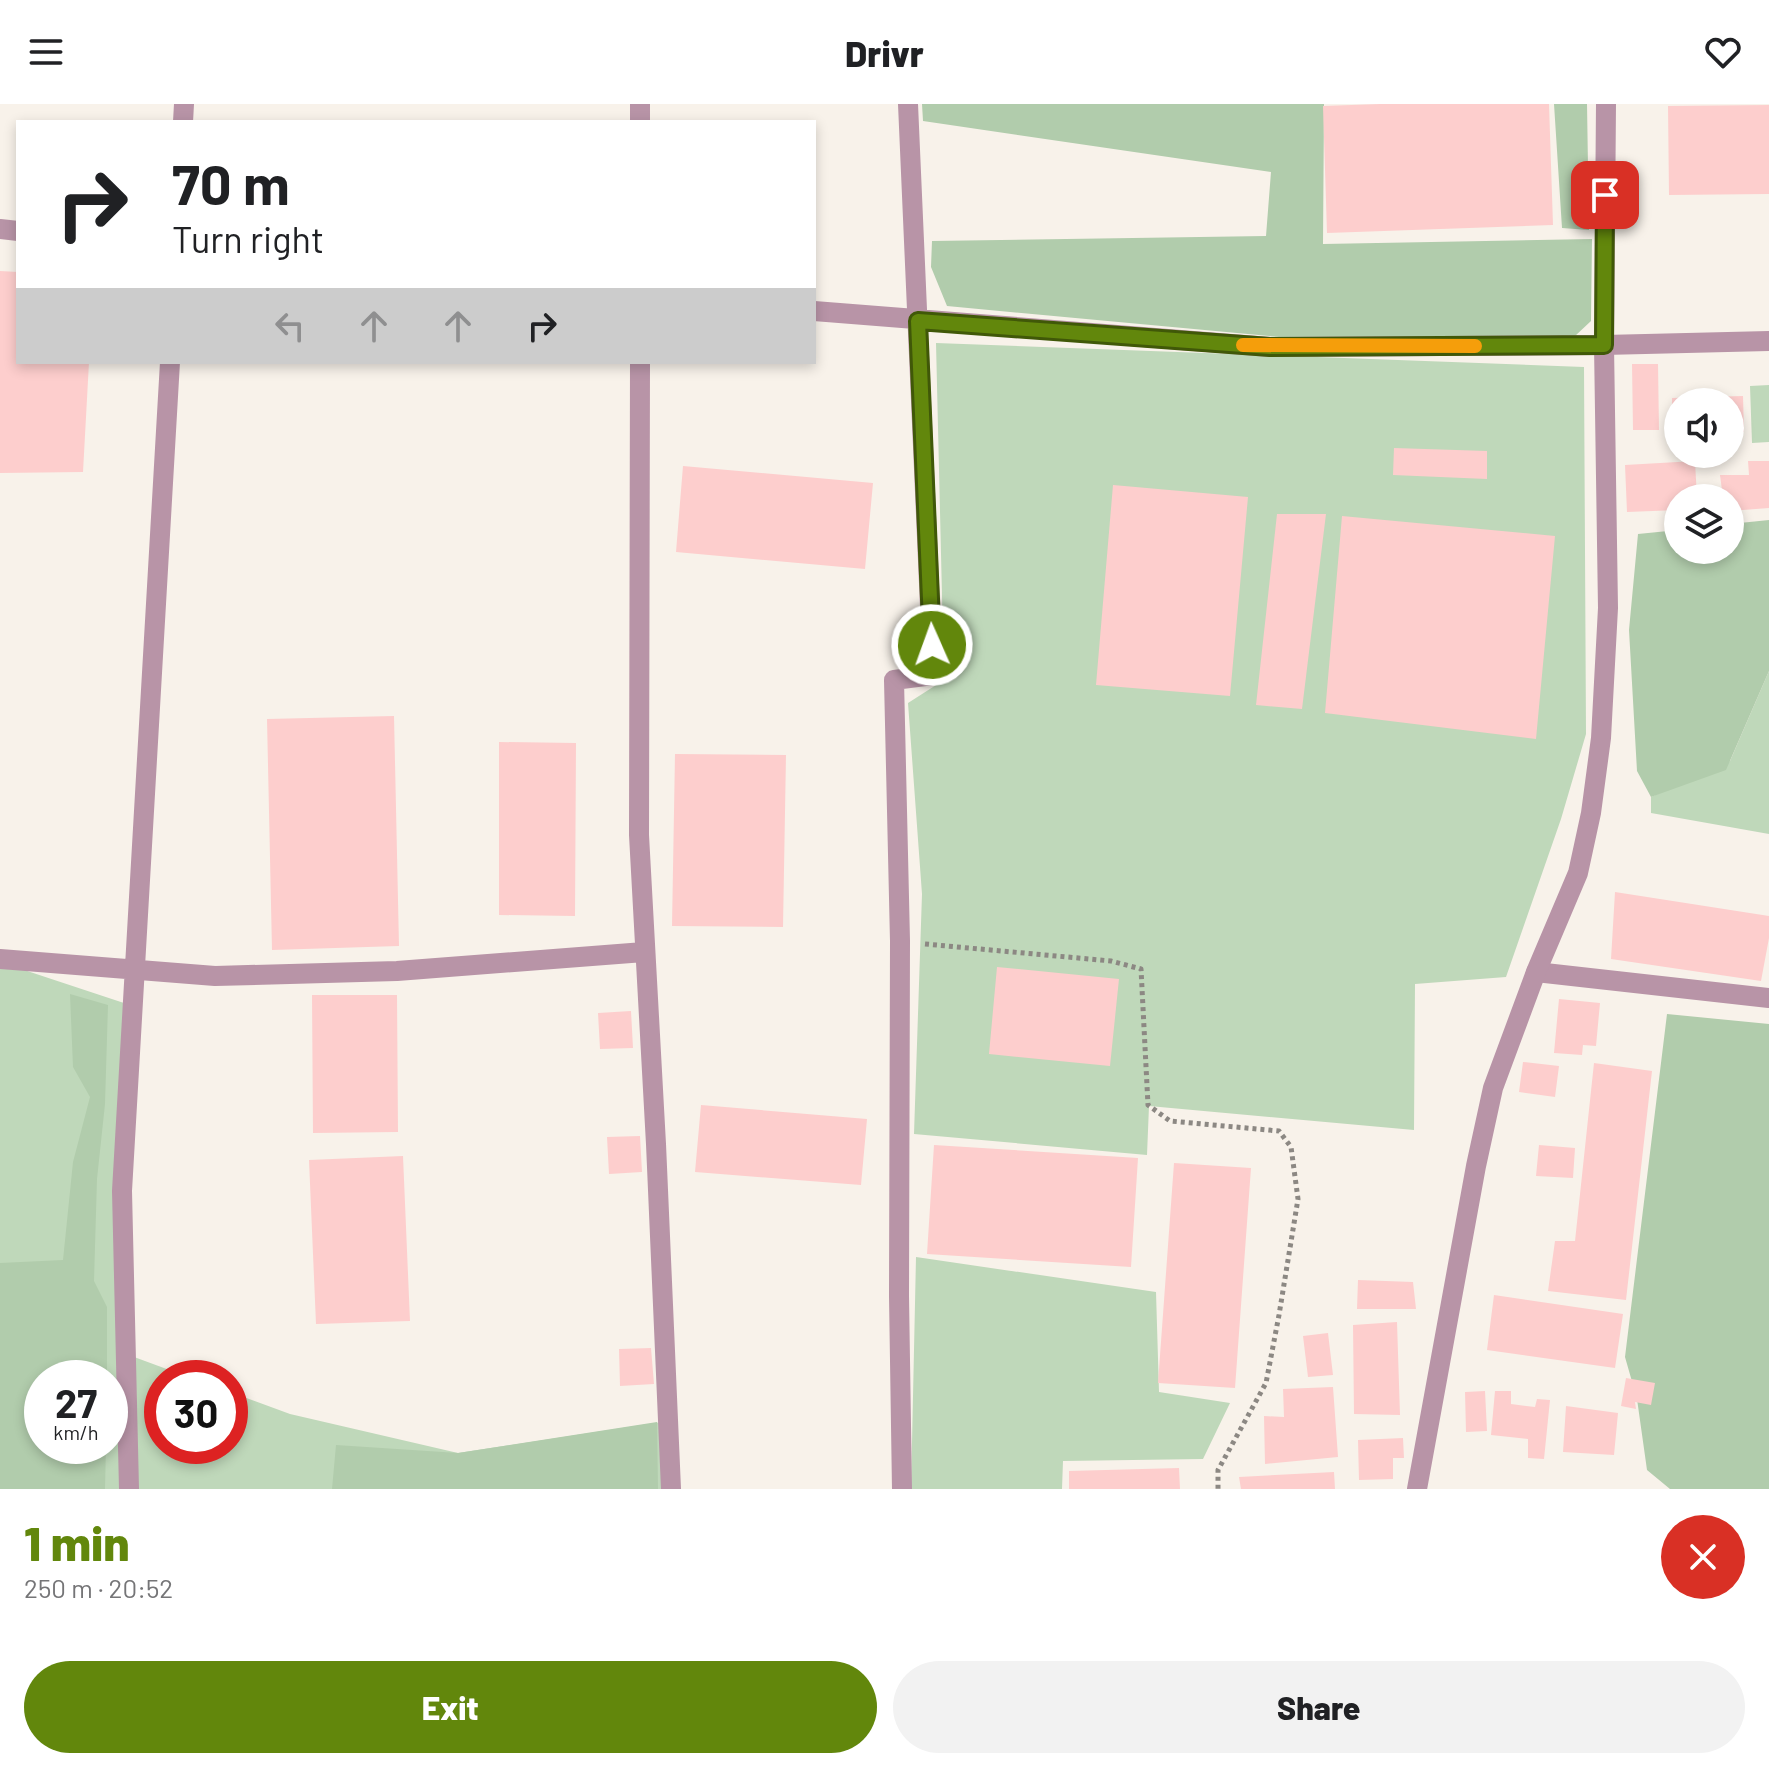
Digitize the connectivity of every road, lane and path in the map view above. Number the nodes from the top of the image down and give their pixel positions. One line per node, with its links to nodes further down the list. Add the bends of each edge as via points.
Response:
1 (908, 104): 4 (street)
2 (1606, 104): 6 (street)
3 (816, 311): 4 (street)
4 (918, 321): 6 (street, via 1270,347); 9 (street, via 933,675 894,680)
5 (1769, 341): 6 (street)
6 (1604, 345): 13 (street, via 1608,608 1601,738 1578,873)
7 (170, 364): 12 (street)
8 (640, 364): 10 (street, via 639,835)
9 (900, 941): 17 (street); 18 (path, via 1111,961 1141,969 1148,1105 1170,1121 1279,1131 1291,1147 1298,1199 1266,1383 1218,1470)
10 (644, 952): 12 (street, via 397,971 215,976); 16 (street)
11 (0, 959): 12 (street)
12 (135, 968): 15 (street, via 122,1191)
13 (1536, 972): 14 (street); 19 (street, via 1493,1088)
14 (1769, 998)
15 (129, 1489)
16 (671, 1489)
17 (902, 1489)
18 (1218, 1489)
19 (1417, 1489)

